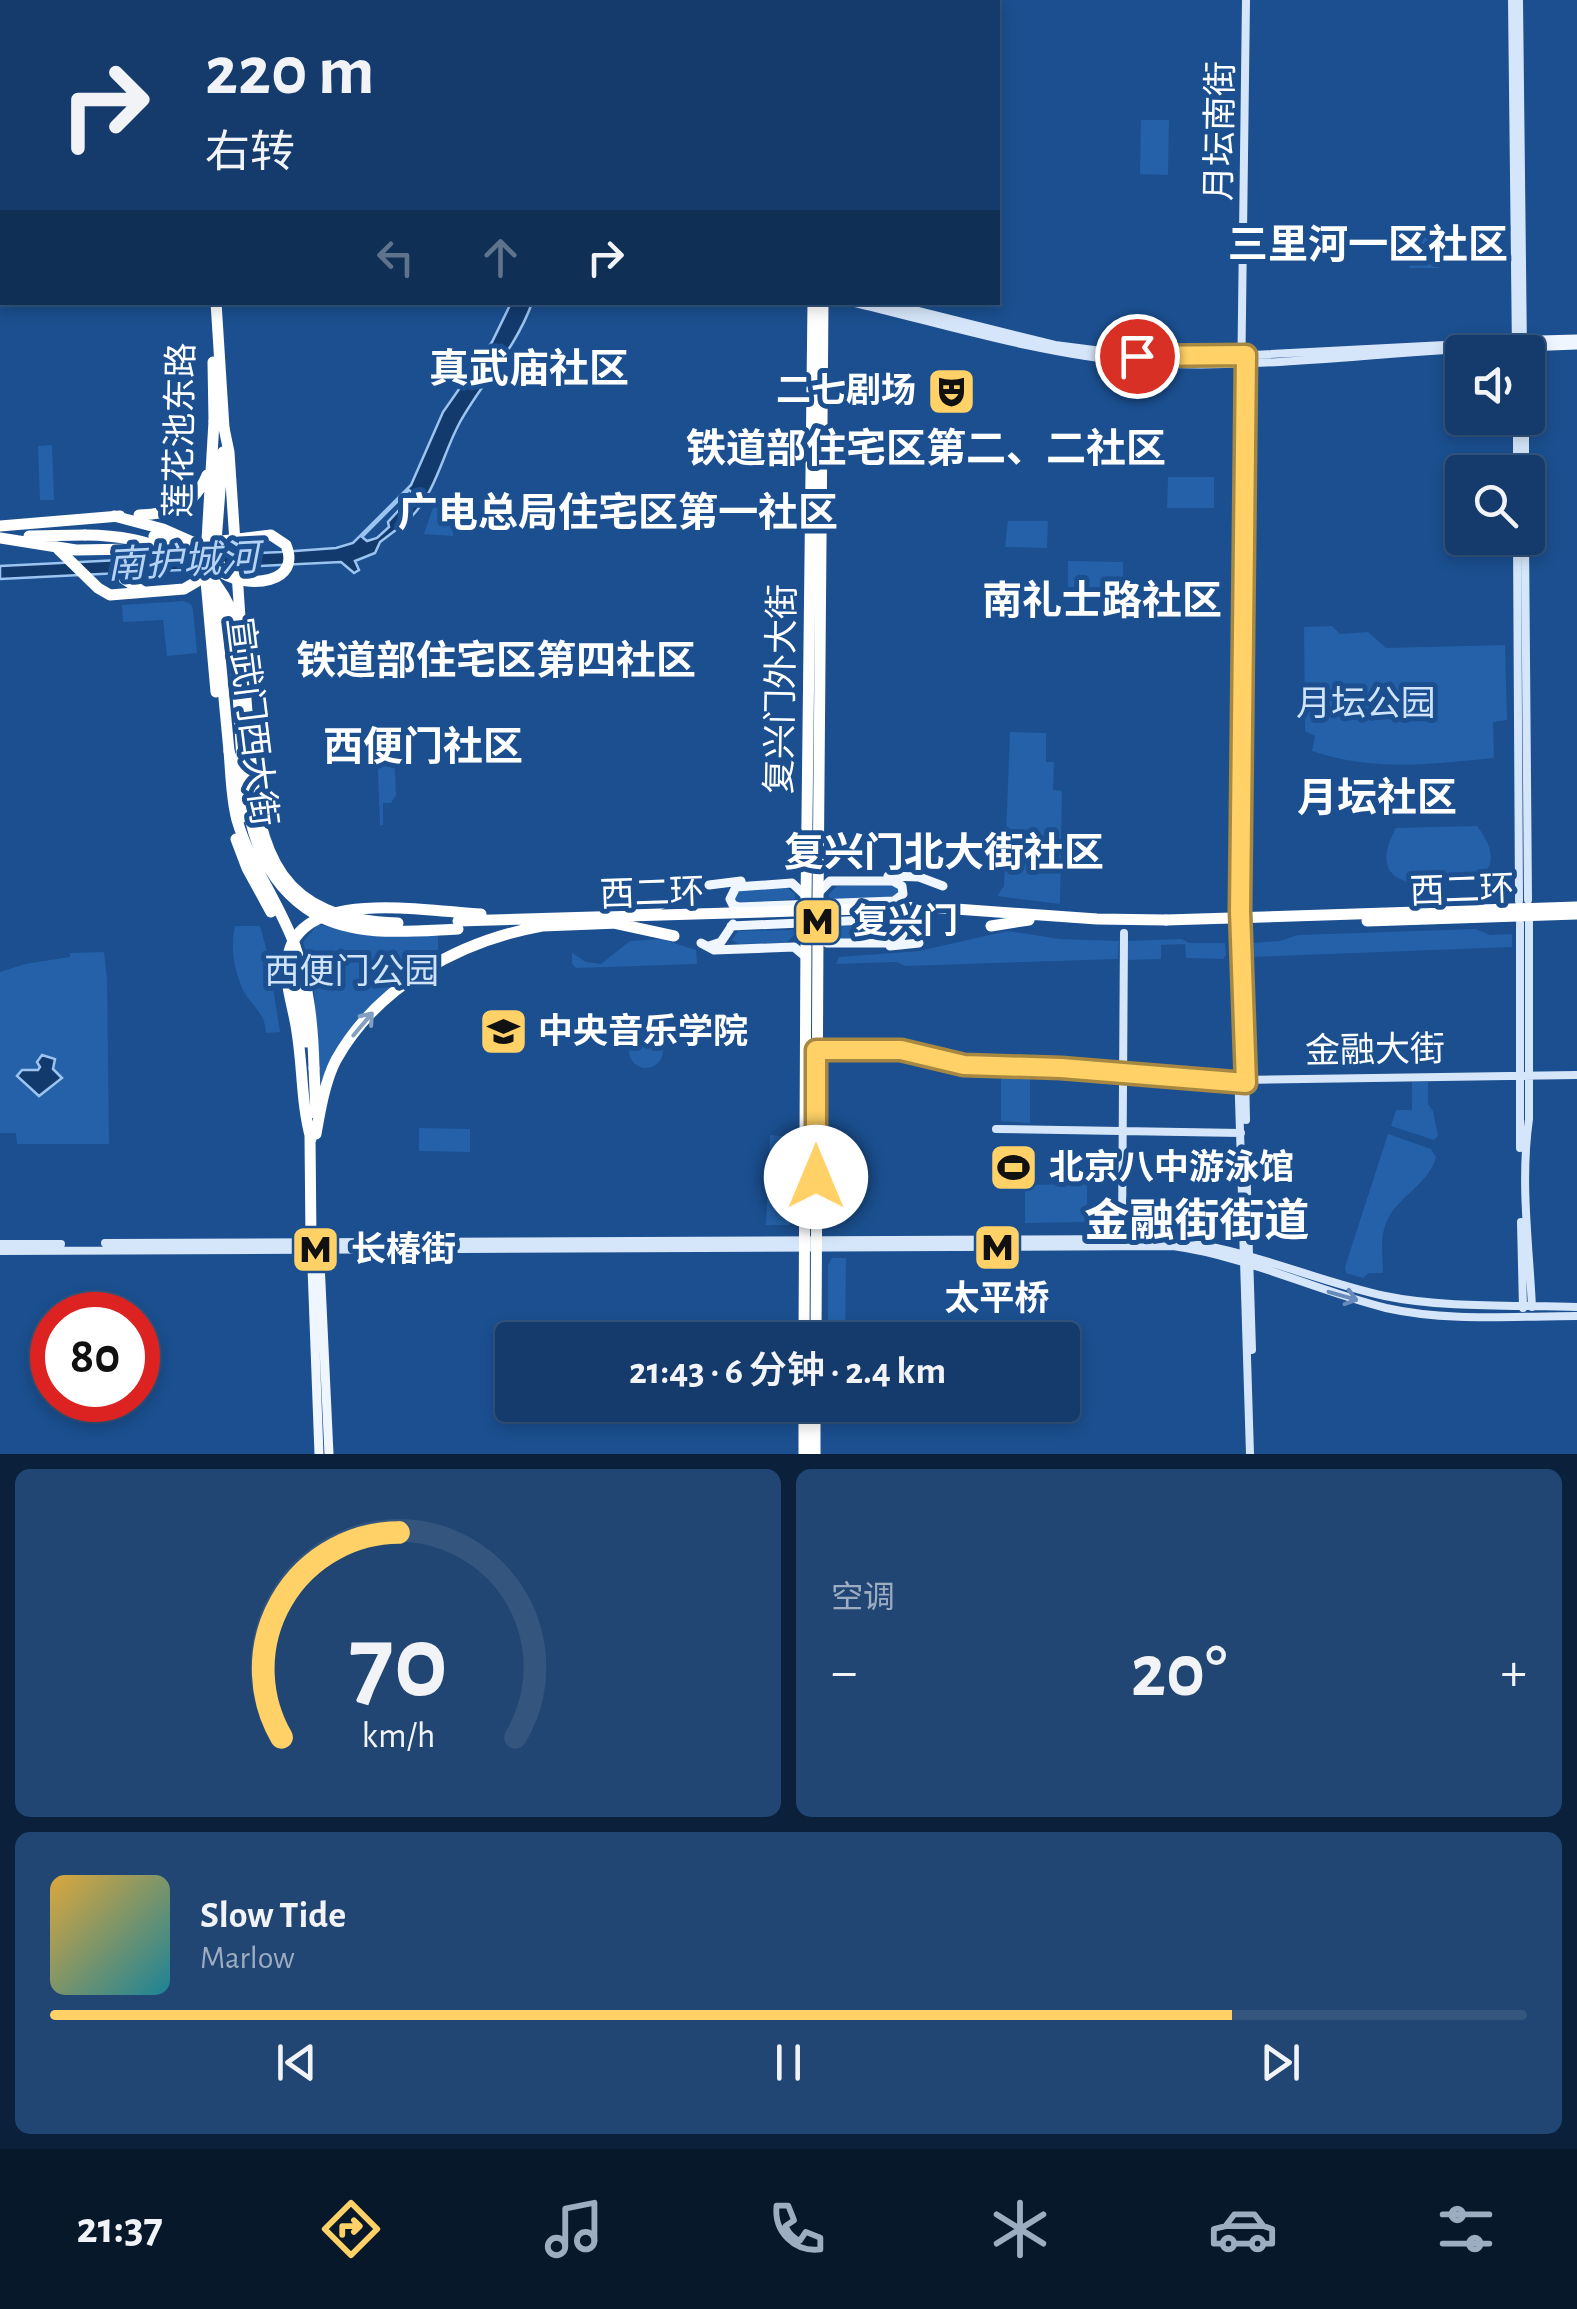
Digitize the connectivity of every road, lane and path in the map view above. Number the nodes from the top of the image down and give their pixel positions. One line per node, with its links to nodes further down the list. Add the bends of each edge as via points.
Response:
1 (1248, 0): 14 (main road, 月坛南街)
2 (1516, 0): 8 (main road)
3 (212, 305): 15 (highway, 莲花池东路)
4 (814, 305): 33 (highway, 复兴门外大街)
5 (823, 305): 33 (highway, 复兴门外大街)
6 (864, 305): 14 (main road, via 1073,354 1151,362)
7 (895, 305): 14 (main road, via 1075,348)
8 (1519, 335)
9 (1577, 342): 11 (main road)
10 (228, 345): 15 (highway)
11 (1545, 345)
12 (1445, 350): 14 (main road)
13 (202, 352): 15 (highway)
14 (1244, 358): 47 (main road, 月坛南街); 47 (main road, 月坛南街)
15 (218, 388): 16 (highway, 莲花池东路)
16 (221, 424): 17 (highway, 莲花池东路, bridge); 23 (highway, 莲花池东路, bridge); 30 (highway, bridge, via 230,452)
17 (212, 462): 18 (highway, bridge, via 186,505); 23 (highway, 莲花池东路, bridge)
18 (139, 518): 19 (highway); 23 (highway)
19 (0, 526): 20 (highway, 西二环)
20 (85, 531): 21 (highway, 西二环); 24 (highway, 西二环, bridge, via 130,537); 30 (highway, 西二环, bridge, via 140,531 189,554 224,595)
21 (0, 538): 22 (highway)
22 (60, 550): 23 (highway); 28 (highway, via 104,593)
23 (211, 552): 26 (highway, via 221,571); 26 (highway, via 271,535 286,545 290,560 281,575); 27 (highway, bridge, via 201,578); 29 (highway, 宣武门西大街, bridge); 31 (highway, 莲花池东路, bridge)
24 (173, 554): 28 (highway, bridge, via 141,547 126,554 124,579); 42 (highway, 西二环, bridge, via 207,584 230,630 246,806 272,873 316,914 343,924 388,931)
25 (1521, 555): 36 (main road)
26 (238, 582): 31 (highway, bridge, via 222,594)
27 (184, 589): 28 (highway); 29 (highway, via 200,599)
28 (142, 590)
29 (209, 630): 55 (highway, 宣武门西大街, bridge, via 231,819 295,970)
30 (242, 648): 42 (highway, 西二环, bridge, via 259,828 291,885 320,906 363,921)
31 (222, 666): 32 (highway, 莲花池东路)
32 (228, 750): 55 (highway, 宣武门西大街, bridge, via 245,841 302,967 311,1012)
33 (812, 870): 34 (main road, via 832,878 910,876); 35 (highway, 复兴门外大街); 43 (main road, via 792,880 709,886)
34 (943, 886)
35 (812, 898): 35 (main road, via 833,881 893,881 903,894 739,907 730,898 736,886 792,884); 48 (highway, 复兴门外大街, bridge)
36 (1523, 901)
37 (998, 902): 40 (highway, via 1022,908)
38 (663, 903): 41 (highway)
39 (1577, 911): 40 (highway, 西二环, bridge, via 1166,923)
40 (1029, 917): 43 (highway, 西二环, via 928,906); 46 (highway)
41 (615, 920): 43 (highway, 西二环); 44 (highway, 西二环); 50 (highway)
42 (458, 921): 44 (highway, 西二环); 55 (highway, via 436,912 340,909 298,933 287,961)
43 (738, 921): 48 (main road, via 731,941 742,947 794,945); 48 (main road, via 890,919 906,926 888,944 828,943); 52 (main road, via 717,945 704,944 714,950 794,947)
44 (547, 922): 61 (highway, one-way to 44, via 334,1063 392,994 454,954)
45 (1524, 922): 57 (main road)
46 (991, 926)
47 (1238, 929): 59 (main road)
48 (812, 933): 52 (highway, 复兴门外大街)
49 (1124, 933): 56 (main road)
50 (674, 936)
51 (919, 944): 52 (main road, via 827,946)
52 (811, 956): 54 (highway); 69 (highway)
53 (291, 1040): 55 (highway)
54 (816, 1048): 56 (main road, 金融大街); 69 (highway)
55 (307, 1068): 62 (highway); 67 (highway, 宣武门西大街)
56 (1122, 1073): 59 (main road, 金融大街); 65 (main road)
57 (1525, 1075): 58 (main road, 金融大街); 59 (main road, 金融大街); 75 (main road)
58 (1577, 1075)
59 (1242, 1081): 66 (main road); 73 (main road)
60 (332, 1091): 61 (highway)
61 (321, 1108): 67 (highway)
62 (304, 1114): 63 (highway); 67 (highway)
63 (297, 1127)
64 (996, 1129): 65 (main road)
65 (1121, 1133): 66 (main road); 68 (main road)
66 (1241, 1133): 73 (main road)
67 (313, 1136): 71 (highway, 宣武门西大街)
68 (1122, 1238): 70 (main road); 73 (main road, via 1196,1243)
69 (811, 1242): 70 (main road); 71 (main road); 77 (highway); 78 (highway)
70 (949, 1242): 73 (main road, via 1173,1246)
71 (320, 1245): 72 (main road); 80 (main road, 宣武门西大街); 83 (main road, 宣武门西大街)
72 (0, 1248)
73 (1246, 1259): 75 (main road, via 1386,1296); 75 (main road, one-way to 75, via 1408,1312 1457,1317); 87 (main road)
74 (1577, 1307): 75 (main road)
75 (1527, 1311): 76 (main road)
76 (1577, 1316)
77 (805, 1322)
78 (815, 1322)
79 (330, 1377): 80 (main road)
80 (327, 1393): 84 (main road, 宣武门西大街)
81 (804, 1422): 85 (highway)
82 (815, 1422): 86 (highway)
83 (318, 1454)
84 (329, 1454)
85 (804, 1454)
86 (815, 1454)
87 (1252, 1454)

